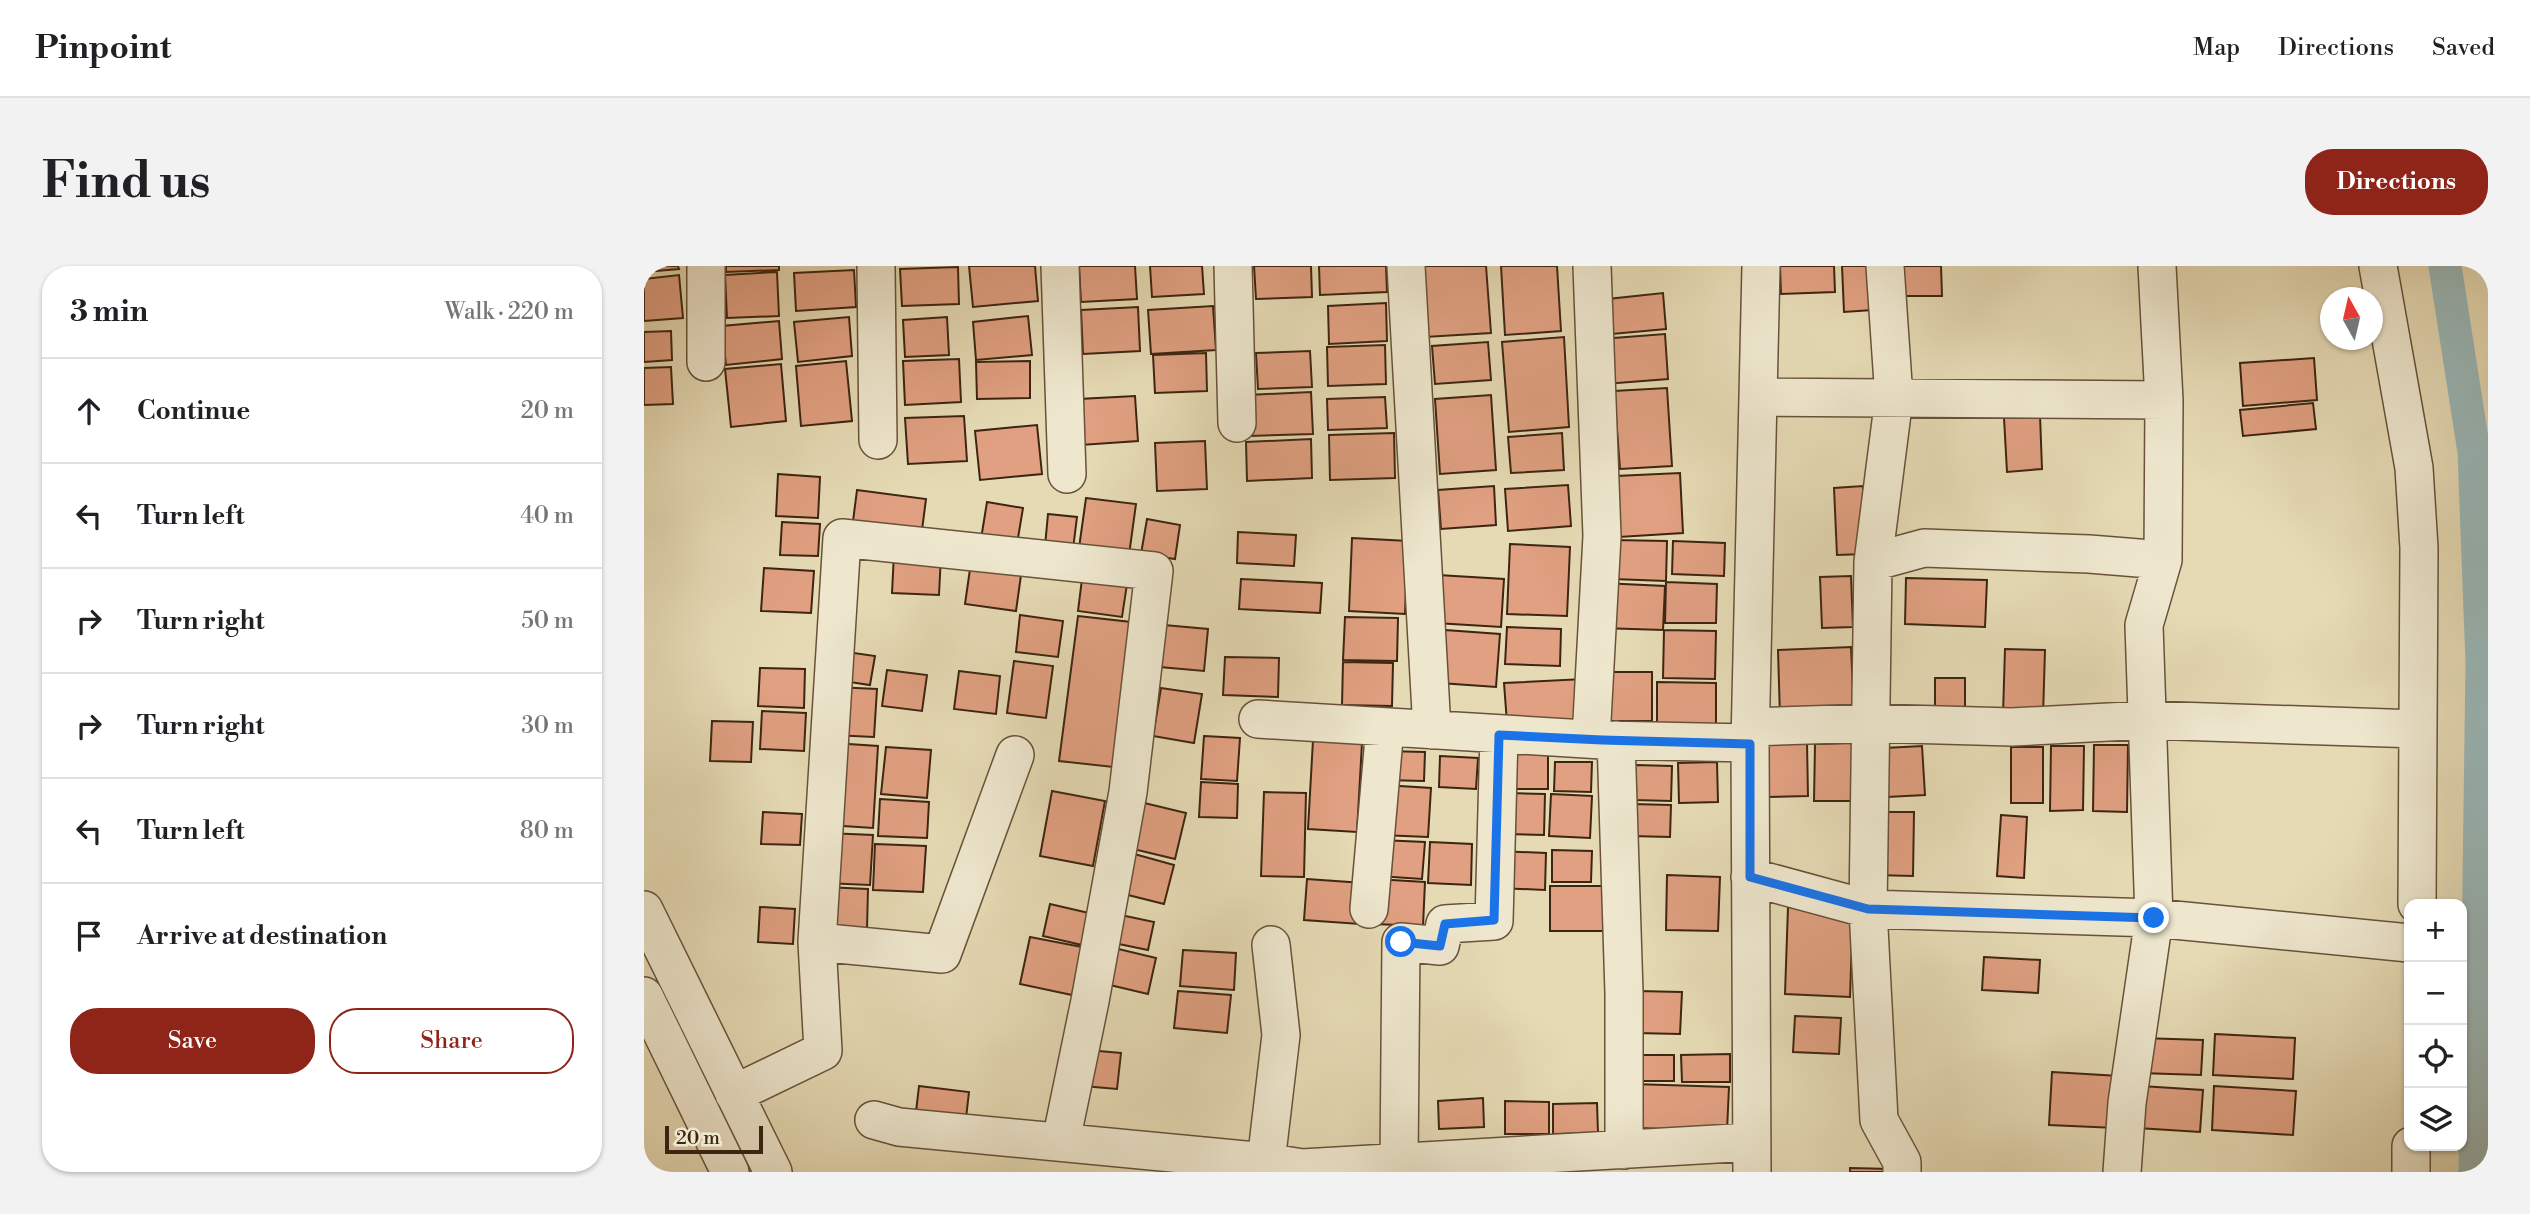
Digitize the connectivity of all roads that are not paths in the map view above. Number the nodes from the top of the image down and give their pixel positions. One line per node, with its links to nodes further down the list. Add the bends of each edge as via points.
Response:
1 (706, 266): 11 (street)
2 (876, 266): 16 (street)
3 (1060, 266): 17 (street)
4 (1233, 266): 15 (street)
5 (1406, 266): 25 (street)
6 (1592, 266): 28 (street)
7 (1761, 266): 12 (street)
8 (1885, 266): 13 (street)
9 (2157, 266): 14 (street)
10 (2378, 266): 24 (street, via 2414,468 2419,548)
11 (706, 362)
12 (1758, 397): 13 (street); 27 (street)
13 (1895, 398): 14 (street); 19 (street)
14 (2164, 400): 18 (street)
15 (1237, 423)
16 (878, 440)
17 (1067, 474)
18 (2163, 560): 19 (street, via 1924,548); 21 (street, via 2144,625)
19 (1873, 562): 22 (street)
20 (1258, 719): 23 (street)
21 (2147, 720): 22 (street, via 2012,727); 24 (street); 35 (street)
22 (1870, 723): 27 (street); 33 (street)
23 (1385, 727): 25 (street); 32 (street)
24 (2418, 729): 31 (street)
25 (1432, 730): 26 (street)
26 (1499, 735): 28 (street); 46 (street, via 1494,920 1445,924 1440,946 1401,942)
27 (1750, 735): 28 (street); 30 (street)
28 (1604, 740): 43 (street, via 1624,993)
29 (1015, 755): 36 (street, via 942,954)
30 (1750, 877): 33 (street); 45 (street)
31 (2417, 899)
32 (1369, 909)
33 (1868, 909): 35 (street); 50 (street, via 1879,1120 1902,1161)
34 (644, 911): 40 (street)
35 (2154, 918): 37 (street); 51 (street, via 2127,1103)
36 (817, 942): 40 (street, via 823,1051); 42 (street, via 842,538 1154,571 1128,792)
37 (2404, 943)
38 (1271, 945): 47 (street, via 1281,1035)
39 (644, 996): 48 (street)
40 (734, 1094): 49 (street)
41 (874, 1120): 42 (street, via 900,1127)
42 (1061, 1142): 47 (street)
43 (1623, 1150): 45 (street); 46 (street)
44 (2411, 1151): 52 (street)
45 (1752, 1157)
46 (1399, 1163): 47 (street)
47 (1265, 1167)
48 (730, 1172)
49 (773, 1172)
50 (1902, 1172)
51 (2122, 1172)
52 (2411, 1172)

